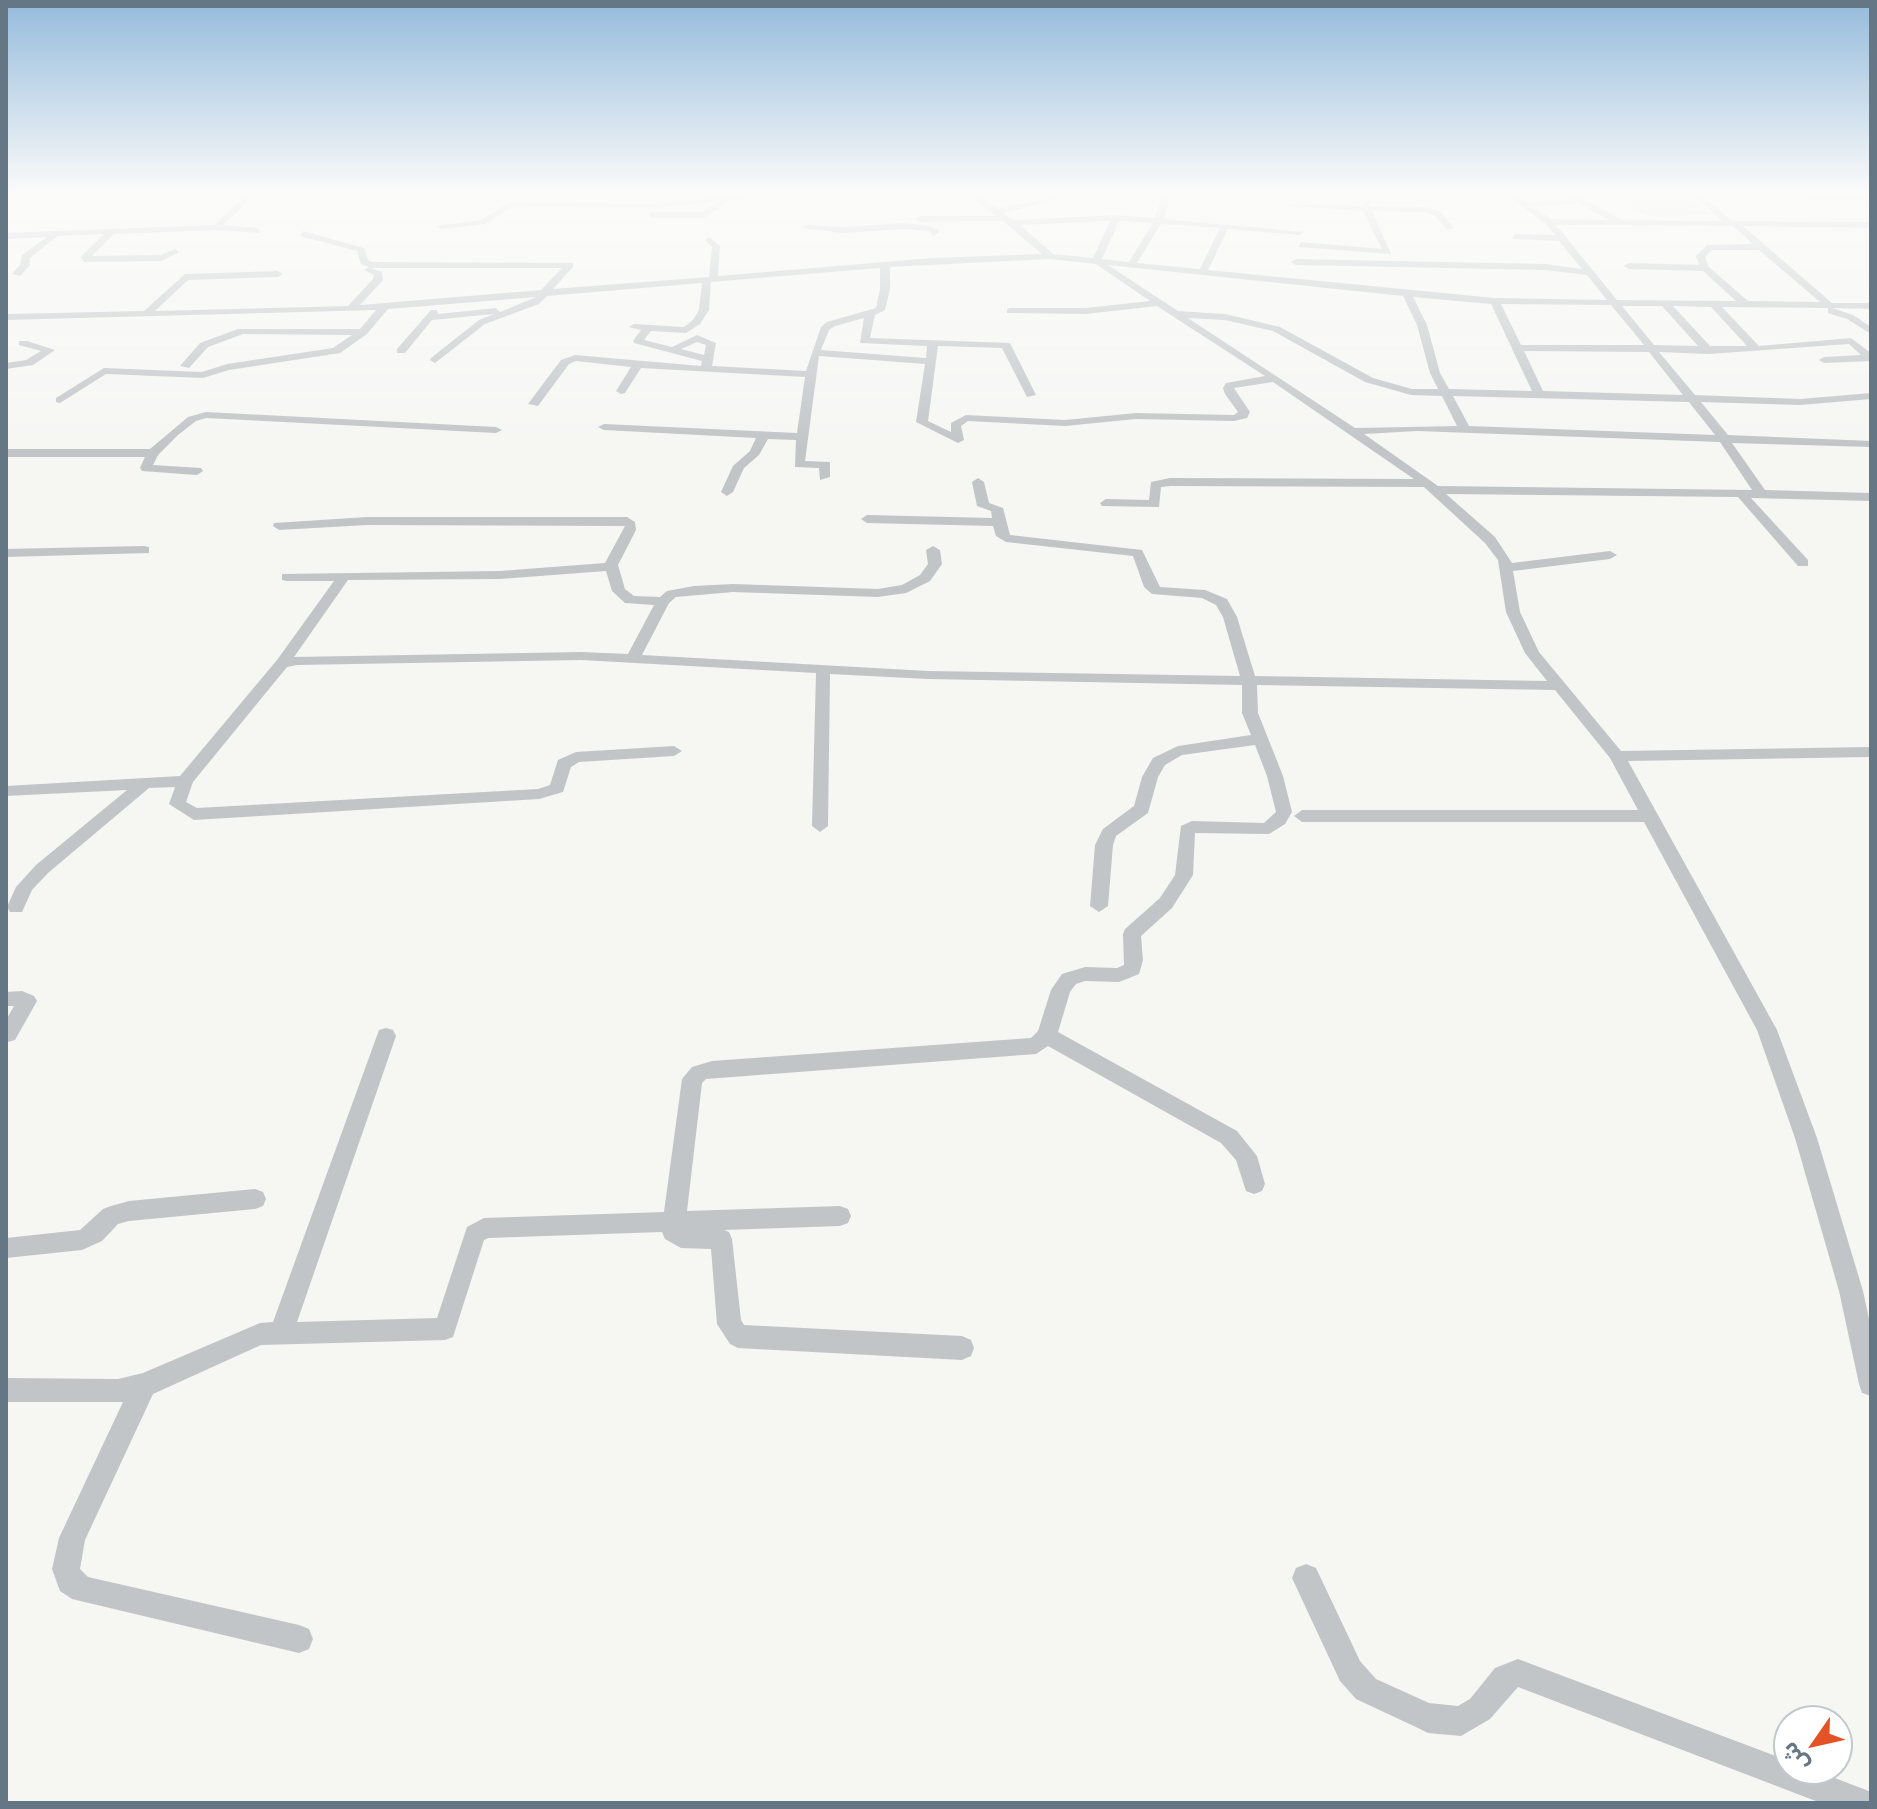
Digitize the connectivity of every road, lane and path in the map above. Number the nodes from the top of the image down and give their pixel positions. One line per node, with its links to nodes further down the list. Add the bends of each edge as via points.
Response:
1 (182, 279): 33 (street)
2 (378, 279): 29 (street)
3 (559, 279): 15 (street)
4 (717, 279): 12 (street)
5 (883, 279): 34 (street, via 880,310)
6 (1125, 279): 19 (street)
7 (1275, 279): 13 (street)
8 (1365, 279): 14 (street)
9 (1593, 279): 20 (street)
10 (1718, 279): 25 (street)
11 (1799, 279): 24 (street)
12 (710, 280): 15 (street); 44 (street, via 704,310)
13 (1290, 281): 14 (street)
14 (1369, 290): 16 (street)
15 (544, 294): 17 (street); 30 (street)
16 (1407, 294): 18 (street); 69 (street)
17 (471, 300): 28 (street); 40 (street)
18 (1495, 301): 20 (street); 53 (street)
19 (1159, 303): 32 (street, via 1086,311); 35 (street)
20 (1612, 304): 21 (street); 56 (street)
21 (1666, 305): 22 (street); 57 (street)
22 (1715, 305): 25 (street); 54 (street)
23 (1792, 305): 24 (street); 25 (street); 38 (street)
24 (1829, 305): 26 (street); 38 (street)
25 (1747, 306)
26 (1854, 306): 27 (street); 38 (street)
27 (1871, 306)
28 (384, 307): 29 (street); 46 (street)
29 (351, 309): 33 (street)
30 (518, 309): 31 (street); 47 (street, via 490,318)
31 (498, 311): 37 (street); 41 (street)
32 (1010, 311)
33 (147, 313): 36 (street)
34 (870, 314): 51 (street, via 864,341); 58 (street, via 831,324)
35 (1175, 314): 67 (street); 69 (street, via 1225,317 1276,329 1369,380 1411,392)
36 (56, 316): 39 (street); 64 (street, via 23,343 50,350 29,363)
37 (451, 316): 40 (street); 41 (street)
38 (1847, 316): 45 (street)
39 (6, 317)
40 (427, 318): 55 (street)
41 (465, 321): 47 (street)
42 (634, 327): 43 (street)
43 (647, 329): 44 (street); 52 (street, via 638,341)
44 (686, 330): 48 (street)
45 (1871, 331)
46 (363, 332): 65 (street, via 242,331 204,345); 73 (street, via 336,351 203,375 101,372)
47 (472, 332): 59 (street)
48 (697, 338): 52 (street); 62 (street, via 711,343)
49 (1871, 339): 50 (street)
50 (1851, 341): 54 (street); 60 (street, via 1870,358)
51 (933, 343): 61 (street); 71 (street, via 1006,345)
52 (675, 348): 62 (street)
53 (1517, 348): 56 (street); 70 (street)
54 (1756, 349): 57 (street)
55 (401, 351)
56 (1655, 351): 57 (street); 74 (street)
57 (1709, 351)
58 (815, 353): 61 (street); 66 (street)
59 (435, 360)
60 (1824, 360)
61 (930, 361): 67 (street, via 922,422 958,440 955,425 966,418 1065,423 1136,416 1234,418 1244,412 1230,394 1230,385)
62 (707, 363): 63 (street); 66 (street)
63 (638, 364): 68 (street); 75 (street, via 571,359)
64 (6, 366)
65 (185, 366)
66 (811, 374): 81 (street)
67 (1275, 378): 79 (street)
68 (621, 391)
69 (1447, 394): 70 (street); 78 (street)
70 (1539, 394): 74 (street)
71 (1031, 395)
72 (1871, 396): 74 (street, via 1800,402)
73 (60, 400)
74 (1690, 400): 82 (street)
75 (534, 404)
76 (604, 427): 80 (street)
77 (496, 430): 85 (street, via 213,414 192,419)
78 (1465, 430): 79 (street); 82 (street)
79 (1356, 431): 89 (street)
80 (763, 436): 81 (street); 90 (street)
81 (804, 437): 87 (street, via 799,464 826,465)
82 (1723, 437): 83 (street); 91 (street)
83 (1871, 444)
84 (6, 453): 85 (street)
85 (153, 453): 86 (street, via 148,470)
86 (197, 471)
87 (824, 477)
88 (978, 482): 96 (street, via 983,506 997,508)
89 (1432, 486): 92 (street); 94 (street, via 1170,482 1155,485 1155,504); 104 (street, via 1490,540)
90 (727, 492)
91 (1761, 494): 92 (street); 93 (street)
92 (1742, 495): 102 (street)
93 (1871, 497)
94 (1106, 503)
95 (867, 519): 96 (street)
96 (999, 522): 111 (street, via 1002,535 1011,540 1137,553 1157,591 1205,594 1222,602)
97 (279, 526): 103 (street, via 627,521 630,530)
98 (144, 550): 100 (street)
99 (933, 550): 107 (street, via 935,564 925,578 906,589 878,593 733,588 672,594)
100 (6, 553)
101 (1610, 555): 104 (street)
102 (1803, 563)
103 (612, 567): 105 (street, via 500,575); 107 (street, via 625,598)
104 (1505, 568): 112 (street, via 1521,633)
105 (344, 576): 106 (street); 109 (street)
106 (287, 577)
107 (663, 601): 108 (street)
108 (632, 661): 109 (street, via 581,656); 110 (street)
109 (282, 663): 117 (street)
110 (823, 670): 111 (street); 122 (street)
111 (1249, 682): 112 (street); 113 (street, via 1250,713)
112 (1561, 686): 116 (street)
113 (1260, 739): 123 (street, via 1178,751 1159,762 1142,809 1109,833); 127 (street, via 1284,812 1279,820 1254,830 1187,830 1184,875 1166,903 1132,934 1132,969 1069,979)
114 (674, 751): 117 (street, via 576,757 564,764 553,791 524,795 194,814 177,804)
115 (1871, 752): 116 (street)
116 (1617, 756): 121 (street)
117 (185, 781): 118 (street)
118 (146, 782): 119 (street); 124 (street, via 42,869)
119 (6, 791)
120 (1302, 816): 121 (street)
121 (1650, 816): 136 (street, via 1767,1030 1806,1138 1851,1291)
122 (820, 826)
123 (1099, 906)
124 (16, 907)
125 (6, 999): 126 (street, via 27,1001)
126 (8, 1034)
127 (1047, 1035): 129 (street, via 1229,1137 1246,1156); 132 (street, via 1036,1046 699,1073 690,1086)
128 (386, 1036): 134 (street)
129 (1254, 1184)
130 (255, 1199): 133 (street, via 129,1211 111,1216 82,1240)
131 (840, 1216): 132 (street)
132 (672, 1221): 134 (street, via 484,1228 475,1234 445,1329); 135 (street, via 673,1232 681,1238 721,1239 729,1324 738,1336)
133 (6, 1248)
134 (281, 1334): 137 (street, via 252,1336)
135 (962, 1348)
136 (1871, 1384)
137 (144, 1385): 138 (street, via 118,1391); 140 (street, via 72,1538 66,1569 70,1581 82,1589)
138 (6, 1390)
139 (1306, 1578): 141 (street, via 1350,1671 1366,1689 1428,1718 1461,1721 1480,1709 1505,1678 1518,1673)
140 (299, 1639)
141 (1861, 1803)

